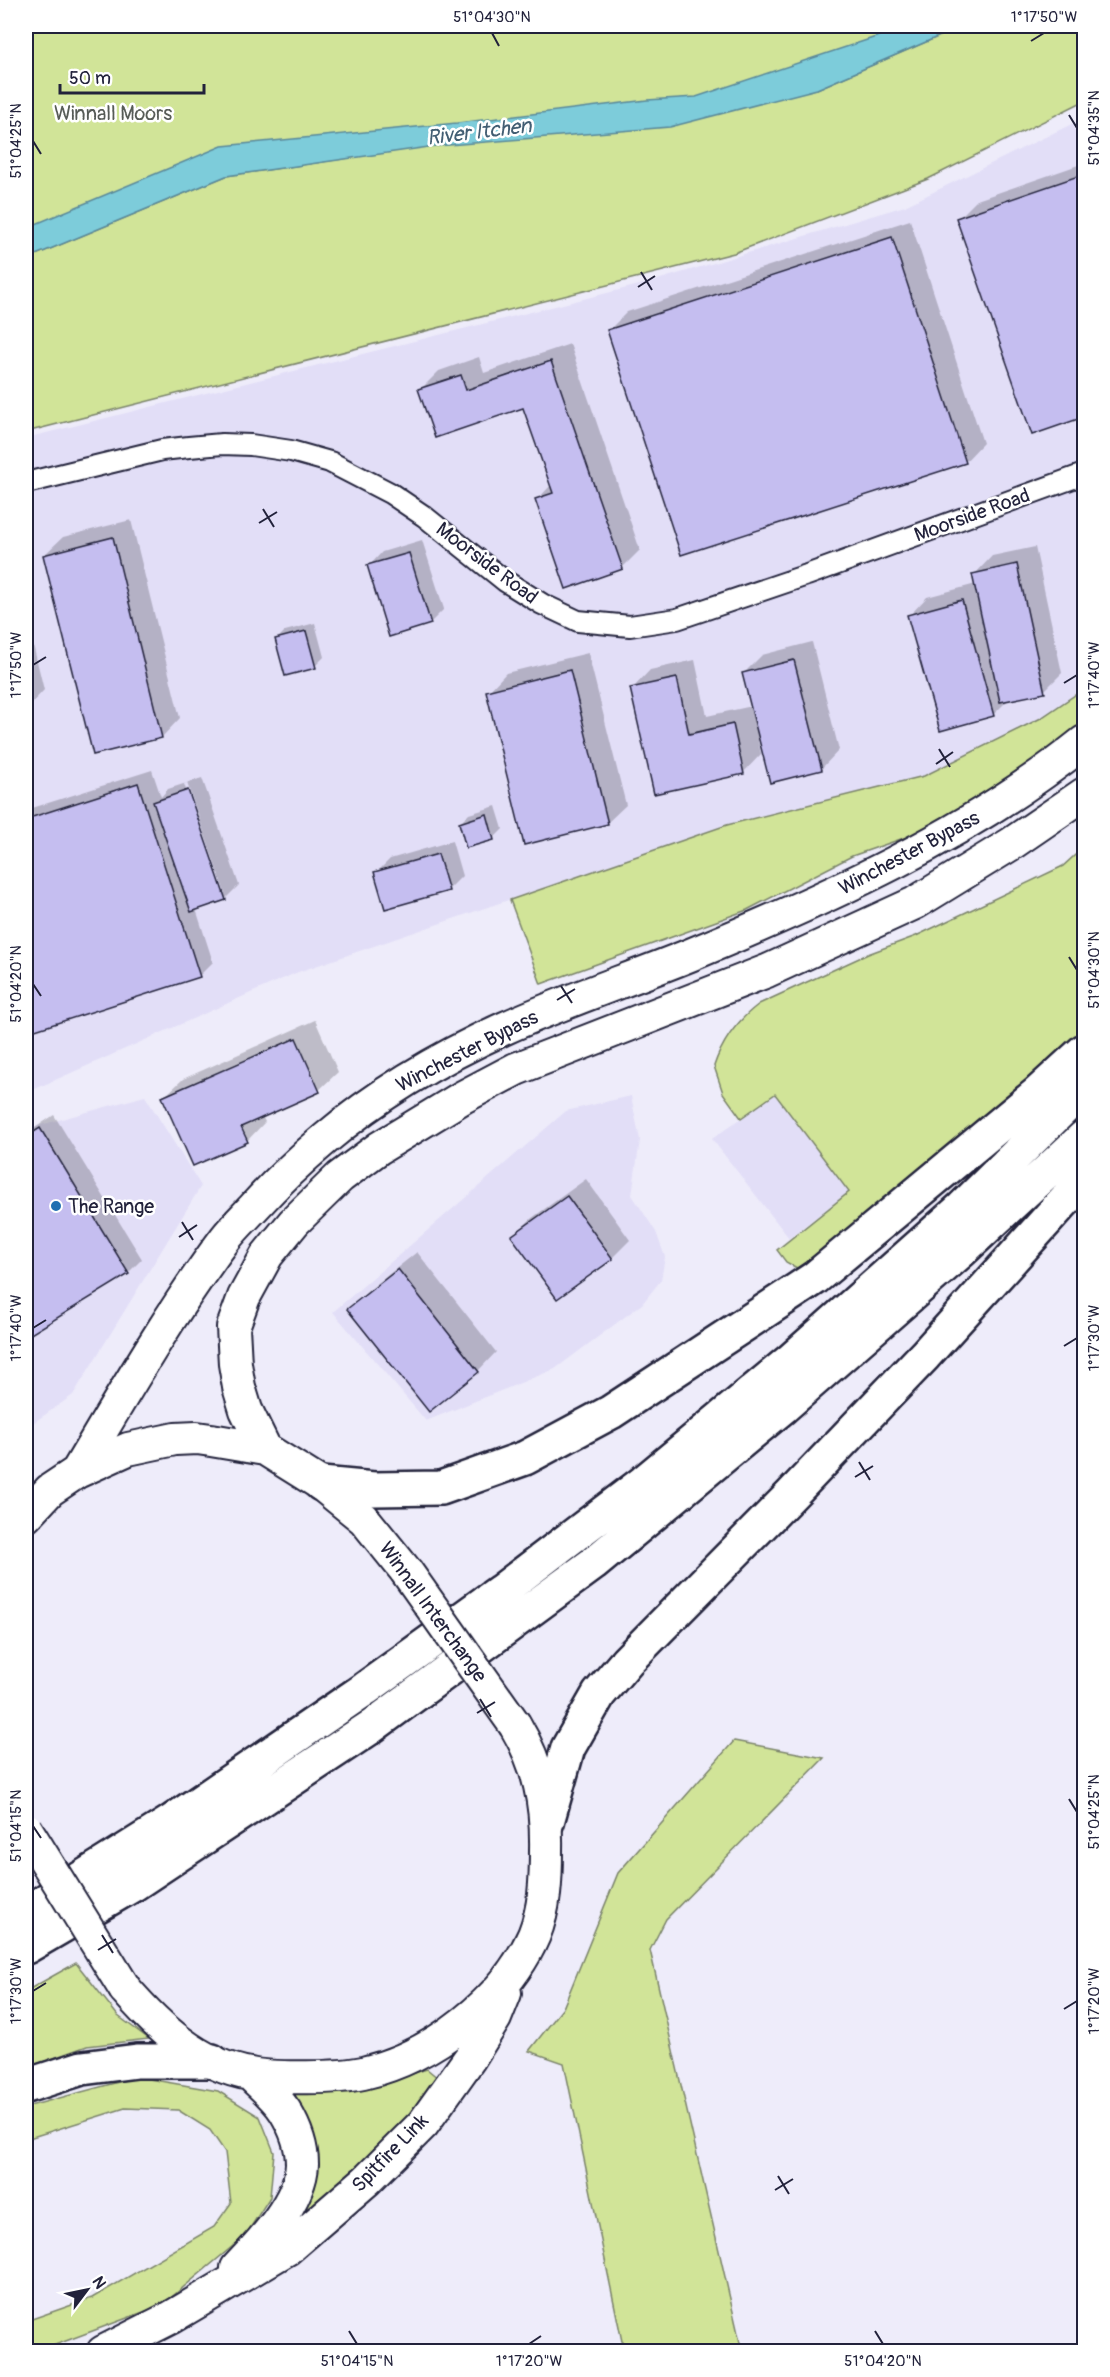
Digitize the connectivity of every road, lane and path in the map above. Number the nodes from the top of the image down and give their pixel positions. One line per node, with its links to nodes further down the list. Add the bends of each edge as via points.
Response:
1 (1084, 474): 2 (street, Moorside Road, via 687,616 630,626 578,621 542,604 505,581 390,493 330,462 291,451 222,444 162,450)
2 (26, 483)
3 (1084, 742): 10 (highway, Winchester Bypass, via 986,812 900,861 796,910 501,1029 380,1096 325,1139 226,1236 155,1340)
4 (1084, 795): 9 (highway, Winchester Bypass, via 915,903 767,971 516,1069 379,1148 340,1177 267,1255 233,1327 239,1387)
5 (1084, 1051): 11 (highway, via 815,1278 611,1412 525,1458 441,1488 374,1489)
6 (1084, 1088): 15 (highway, via 962,1208 790,1361 644,1482 365,1689 171,1822)
7 (1084, 1137): 16 (highway, via 783,1407 593,1564 371,1727 134,1884)
8 (1084, 1179): 13 (highway, via 917,1363 599,1694 568,1748)
9 (265, 1449): 10 (highway, Winnall Interchange, via 196,1438 175,1439 128,1449); 11 (highway, Winnall Interchange)
10 (77, 1472): 12 (highway, Winnall Interchange, via 50,1490)
11 (321, 1484): 13 (highway, Winnall Interchange, bridge, via 363,1519 406,1571 515,1725 529,1749)
12 (26, 1516)
13 (547, 1822): 17 (highway, Winnall Interchange, via 546,1886 534,1934)
14 (26, 1828): 18 (highway, Winnall Interchange, bridge, via 125,1989 177,2041)
15 (26, 1913)
16 (26, 1947)
17 (515, 1970): 19 (highway, Winnall Interchange, via 456,2028 419,2052 363,2073 307,2077); 21 (highway, Spitfire Link, via 495,2018 423,2124 367,2180 286,2249)
18 (212, 2061): 19 (highway, Winnall Interchange); 20 (highway, via 137,2061 82,2068)
19 (250, 2074): 21 (highway, Spitfire Link, via 284,2110 296,2132 302,2163 284,2211 256,2248)
20 (26, 2086)
21 (215, 2290): 22 (highway, Spitfire Link)
22 (103, 2352)

